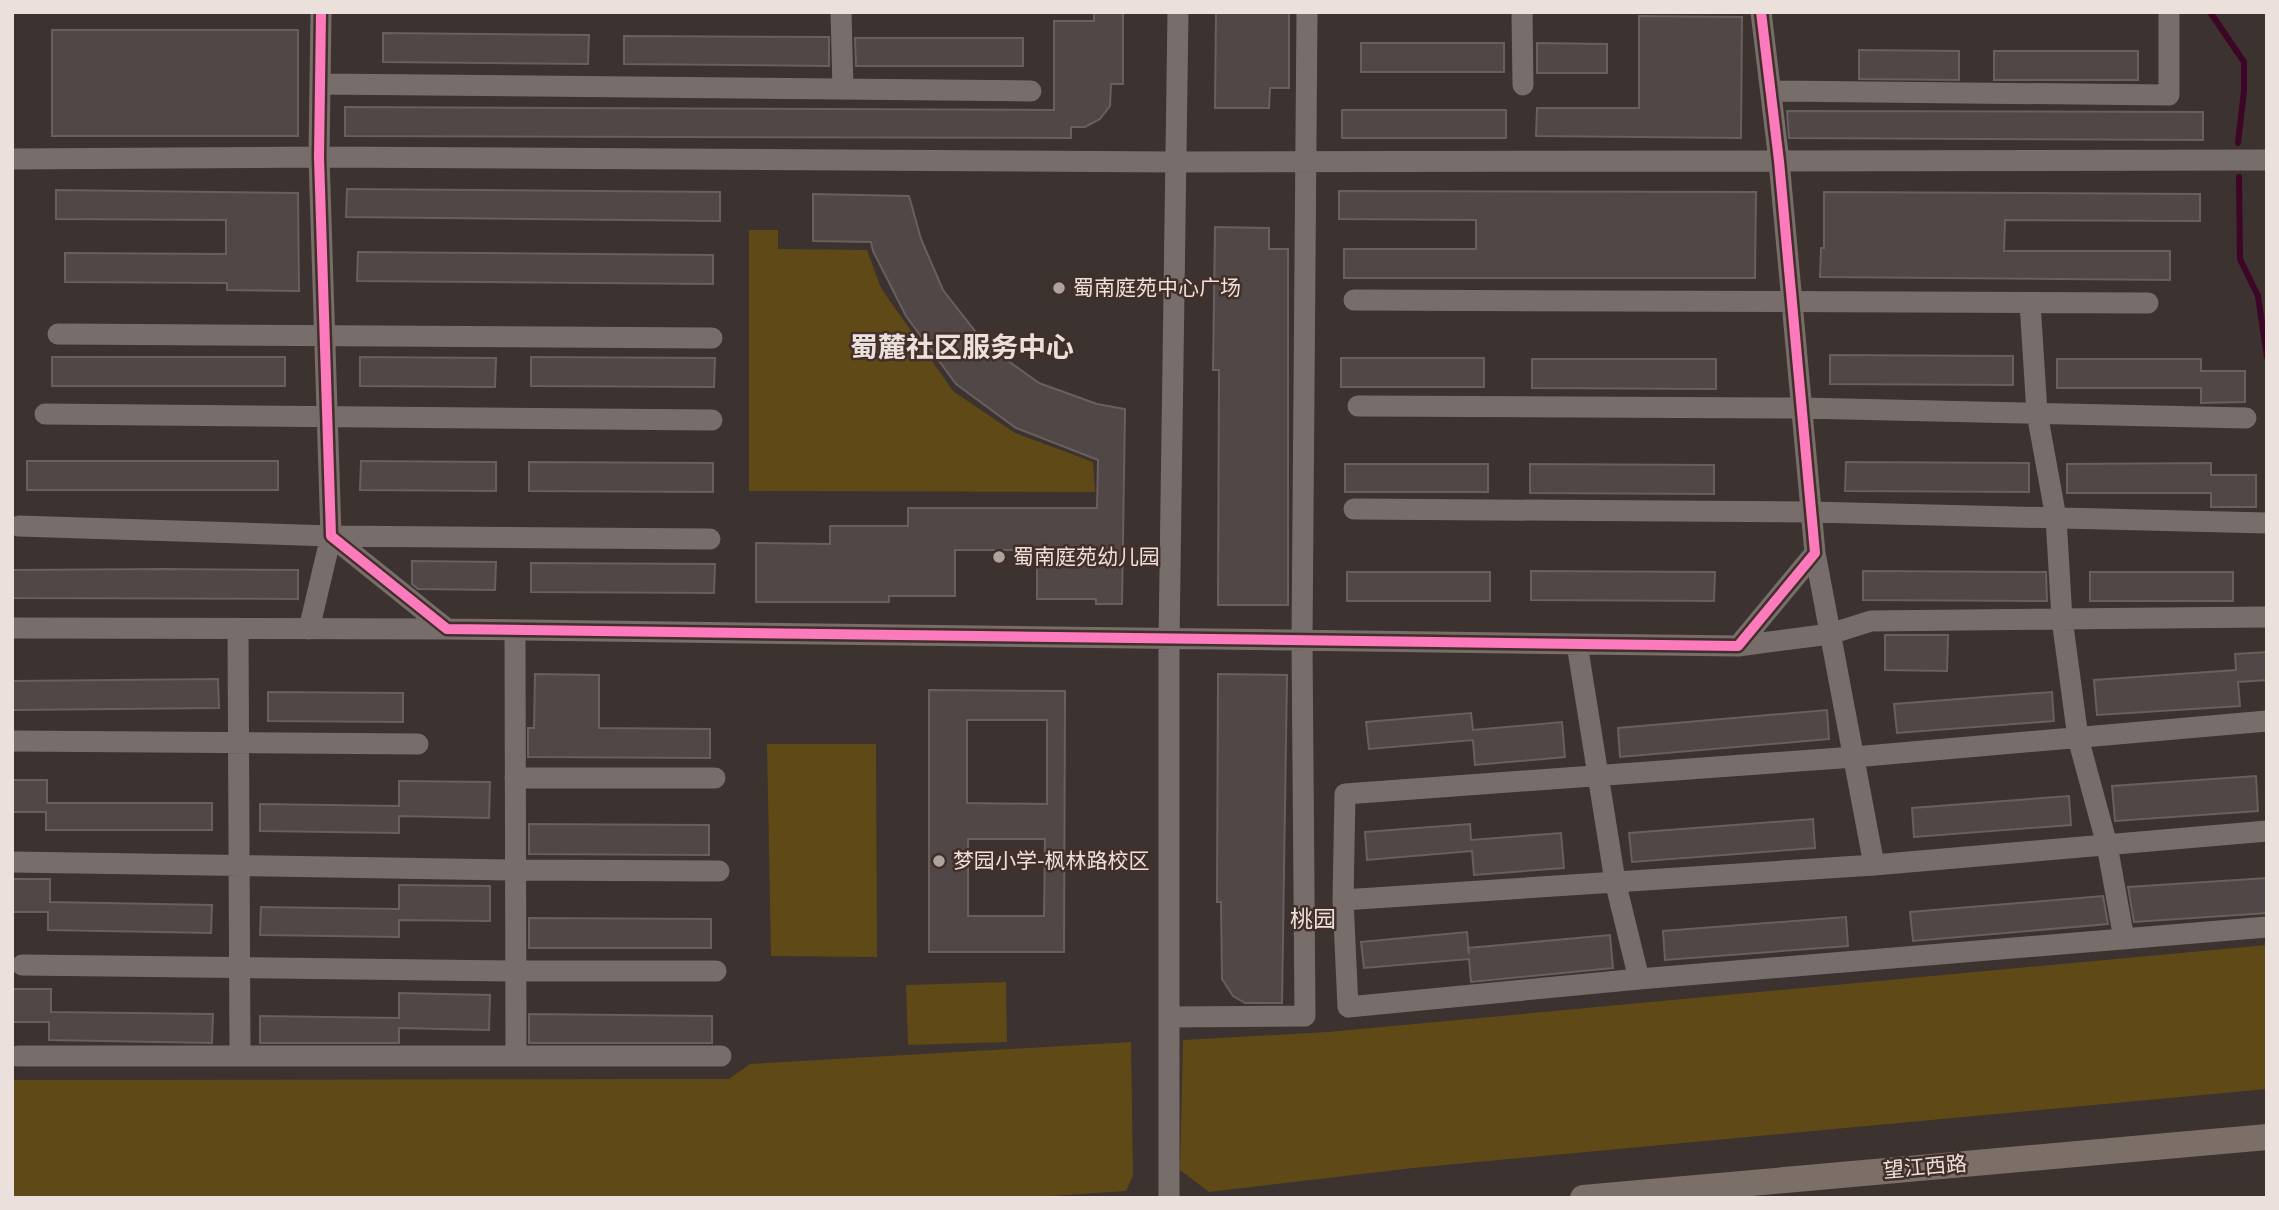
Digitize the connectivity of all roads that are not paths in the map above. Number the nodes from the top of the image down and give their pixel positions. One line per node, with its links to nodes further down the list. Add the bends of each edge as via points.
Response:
1 (321, 12): 8 (street)
2 (841, 12): 10 (street)
3 (1178, 12): 18 (street)
4 (1307, 12): 16 (street)
5 (1522, 12): 9 (street)
6 (1761, 12): 12 (street)
7 (2169, 12): 12 (street, via 2169,95)
8 (320, 84): 10 (street); 13 (street)
9 (1523, 85)
10 (843, 89): 11 (street)
11 (1031, 91)
12 (1771, 91): 17 (street)
13 (319, 157): 14 (street); 18 (street); 24 (street)
14 (12, 159)
15 (2267, 160): 17 (street)
16 (1306, 161): 17 (street); 18 (street); 50 (street)
17 (1779, 161): 20 (street)
18 (1175, 162): 49 (street)
19 (1354, 300): 20 (street)
20 (1792, 303): 21 (street); 27 (street)
21 (2030, 303): 22 (street); 28 (street)
22 (2148, 303)
23 (58, 334): 24 (street)
24 (325, 334): 25 (street); 30 (street)
25 (712, 338)
26 (1358, 406): 27 (street)
27 (1802, 408): 28 (street); 34 (street)
28 (2036, 413): 31 (street); 35 (street)
29 (45, 414): 30 (street)
30 (327, 416): 32 (street); 38 (street)
31 (2246, 418)
32 (712, 420)
33 (1354, 509): 34 (street)
34 (1811, 512): 35 (street); 40 (street)
35 (2056, 518): 36 (street); 42 (street)
36 (2267, 523)
37 (19, 526): 38 (street)
38 (331, 536): 39 (street); 45 (street); 46 (street)
39 (710, 539)
40 (1815, 553): 48 (street); 52 (street)
41 (2267, 617): 42 (street)
42 (2062, 619): 48 (street, via 1871,621); 54 (street)
43 (12, 628): 44 (street)
44 (238, 629): 45 (street); 56 (street)
45 (309, 629): 46 (street)
46 (447, 629): 47 (street)
47 (515, 630): 49 (street); 60 (street)
48 (1830, 634): 52 (street); 58 (street)
49 (1170, 639): 50 (street); 78 (street)
50 (1302, 640): 51 (street); 78 (street, via 1305,1016)
51 (1577, 644): 52 (street); 59 (street)
52 (1738, 646)
53 (2267, 721): 54 (street)
54 (2078, 738): 58 (street); 63 (street)
55 (12, 741): 56 (street)
56 (239, 742): 57 (street); 66 (street)
57 (418, 744)
58 (1854, 757): 59 (street); 65 (street)
59 (1597, 776): 69 (street); 70 (street, via 1345,794)
60 (515, 778): 61 (street); 67 (street)
61 (715, 778)
62 (2267, 831): 63 (street)
63 (2107, 845): 65 (street); 72 (street)
64 (12, 862): 66 (street)
65 (1874, 865): 69 (street)
66 (239, 866): 67 (street); 74 (street)
67 (516, 870): 68 (street); 75 (street)
68 (719, 871)
69 (1615, 881): 70 (street); 77 (street)
70 (1343, 900): 77 (street, via 1348,1007)
71 (2267, 927): 72 (street)
72 (2124, 939): 77 (street)
73 (22, 965): 74 (street)
74 (239, 967): 75 (street); 80 (street)
75 (516, 971): 76 (street); 81 (street)
76 (716, 971)
77 (1639, 979)
78 (1170, 1017): 84 (street)
79 (18, 1056): 80 (street)
80 (240, 1056): 81 (street)
81 (516, 1056): 82 (street)
82 (721, 1056)
83 (2267, 1137): 85 (main road, 望江西路)
84 (1169, 1198)
85 (1583, 1198)

